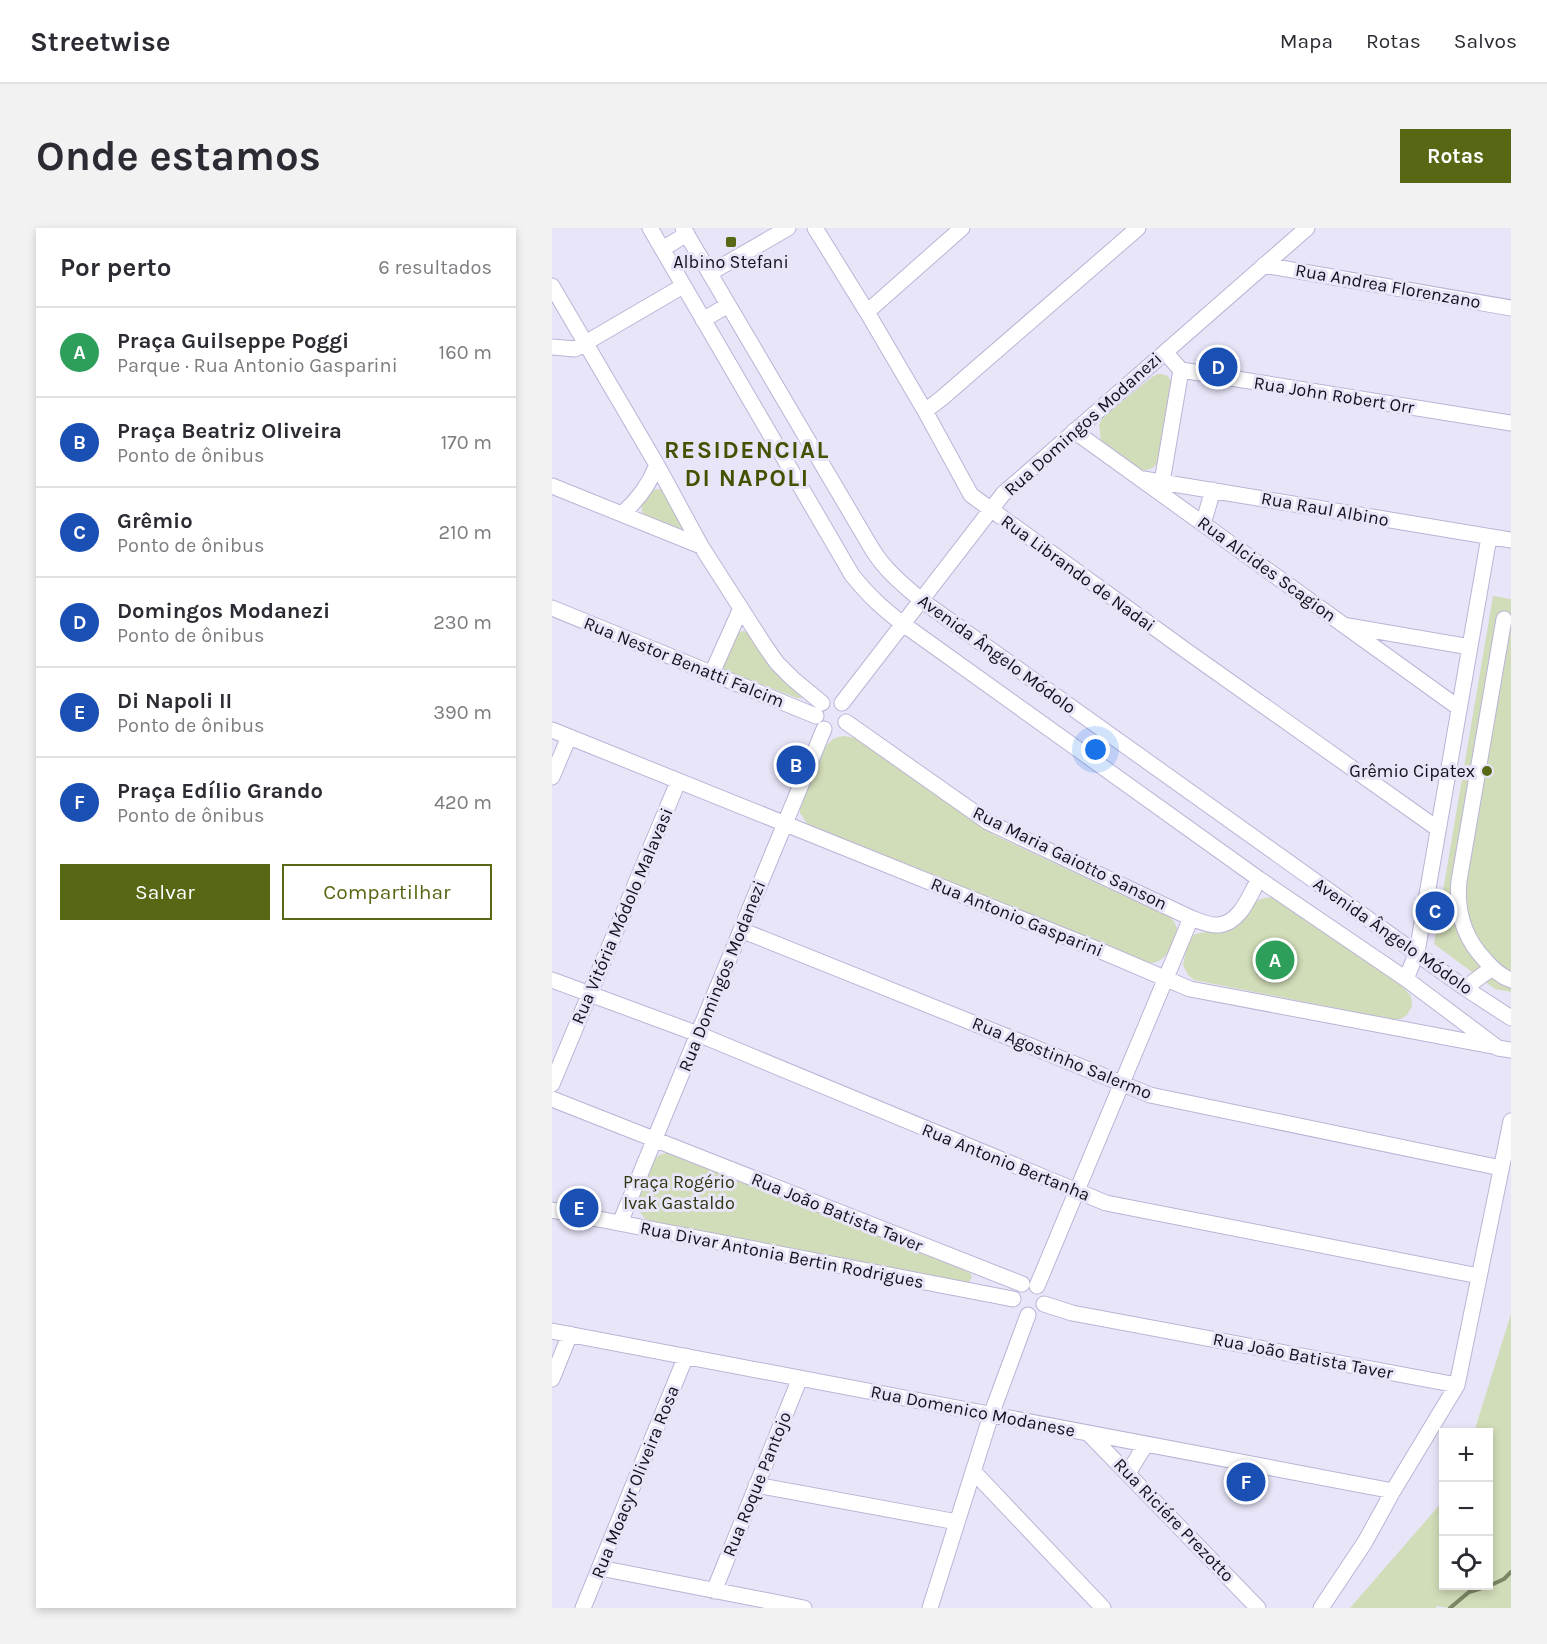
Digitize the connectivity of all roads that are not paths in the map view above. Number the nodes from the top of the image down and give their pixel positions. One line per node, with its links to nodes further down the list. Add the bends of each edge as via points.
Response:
1 (650, 228): 8 (street, Avenida Ângelo Módolo)
2 (788, 228): 10 (street)
3 (815, 228): 15 (street, Rua Librando de Nadai)
4 (962, 228): 15 (street)
5 (1138, 228): 21 (street)
6 (1307, 228): 9 (street, Rua Domingos Modanezi)
7 (685, 231): 8 (street); 10 (street, Avenida Ângelo Módolo)
8 (662, 249): 12 (street, Avenida Ângelo Módolo)
9 (1264, 265): 14 (street, Rua Andrea Florenzano); 19 (street, Rua Domingos Modanezi)
10 (710, 273): 13 (street, Avenida Ângelo Módolo)
11 (552, 286): 17 (street)
12 (682, 286): 16 (street, Avenida Ângelo Módolo); 17 (street)
13 (728, 305): 16 (street); 35 (street, Avenida Ângelo Módolo, via 881,564)
14 (1511, 308)
15 (867, 312): 21 (street, Rua Librando de Nadai)
16 (703, 320): 39 (street, Avenida Ângelo Módolo, via 852,575 868,595)
17 (585, 343): 18 (street, via 575,349); 24 (street)
18 (552, 346)
19 (1165, 352): 20 (street); 23 (street, Rua Domingos Modanezi)
20 (1181, 370): 22 (street, Rua John Robert Orr); 26 (street)
21 (925, 411): 29 (street, Rua Librando de Nadai, via 971,495)
22 (1511, 423)
23 (1074, 431): 25 (street, Rua Alcides Scagion); 29 (street, Rua Domingos Modanezi, via 1003,494)
24 (657, 465): 30 (street, via 646,487); 34 (street)
25 (1140, 478): 26 (street, Rua Raul Albino); 31 (street, Rua Alcides Scagion)
26 (1162, 482): 28 (street, Rua Raul Albino)
27 (552, 486): 30 (street)
28 (1213, 490): 31 (street); 32 (street, Rua Raul Albino)
29 (991, 510): 35 (street, Rua Domingos Modanezi); 52 (street, Rua Librando de Nadai)
30 (622, 514): 34 (street)
31 (1203, 524): 40 (street, Rua Alcides Scagion)
32 (1489, 537): 33 (street, Rua Raul Albino); 41 (street)
33 (1511, 540)
34 (701, 546): 37 (street)
35 (921, 600): 39 (street, Rua Domingos Modanezi); 56 (street, Avenida Ângelo Módolo)
36 (552, 608): 42 (street, Rua Nestor Benatti Falcim)
37 (741, 608): 42 (street); 45 (street, via 777,663)
38 (1504, 619): 57 (street, via 1457,897 1467,936)
39 (903, 624): 43 (street, Rua Domingos Modanezi); 53 (street, Avenida Ângelo Módolo)
40 (1345, 626): 41 (street); 44 (street, Rua Alcides Scagion)
41 (1470, 646): 44 (street)
42 (711, 673): 45 (street, Rua Nestor Benatti Falcim)
43 (842, 703): 45 (street, via 832,699); 46 (street, via 847,712)
44 (1459, 708): 52 (street)
45 (821, 716): 46 (street, via 834,731); 51 (street, Rua Domingos Modanezi)
46 (846, 722): 54 (street, Rua Maria Gaiotto Sanson, via 988,822)
47 (552, 730): 48 (street, Rua Antonio Gasparini)
48 (568, 737): 49 (street); 50 (street, Rua Antonio Gasparini)
49 (552, 777)
50 (678, 782): 51 (street, Rua Antonio Gasparini); 63 (street, Rua Vitória Módolo Malavasi)
51 (785, 824): 55 (street, Rua Domingos Modanezi); 58 (street, Rua Antonio Gasparini)
52 (1438, 829): 56 (street)
53 (1259, 879): 54 (street, Rua Maria Gaiotto Sanson, via 1239,914 1229,921 1218,925); 59 (street, Avenida Ângelo Módolo)
54 (1191, 918): 58 (street)
55 (741, 930): 65 (street, Rua Domingos Modanezi); 68 (street, Rua Agostinho Salermo)
56 (1417, 952): 59 (street); 62 (street, Avenida Ângelo Módolo)
57 (1492, 968): 61 (street); 62 (street)
58 (1166, 978): 66 (street, Rua Antonio Gasparini, via 1190,989); 68 (street)
59 (1406, 979): 66 (street, Avenida Ângelo Módolo)
60 (552, 980): 63 (street, Rua Antonio Bertanha)
61 (1511, 980)
62 (1465, 988): 64 (street, Avenida Ângelo Módolo)
63 (590, 994): 65 (street, Rua Antonio Bertanha); 67 (street, Rua Vitória Módolo Malavasi)
64 (1511, 1018)
65 (698, 1034): 71 (street, Rua Domingos Modanezi); 73 (street, Rua Antonio Bertanha)
66 (1504, 1049)
67 (552, 1084)
68 (1121, 1084): 72 (street, Rua Agostinho Salermo, via 1150,1095); 73 (street)
69 (552, 1099): 71 (street, Rua João Batista Taver)
70 (1511, 1121): 72 (street)
71 (654, 1140): 75 (street, Rua Domingos Modanezi); 76 (street, Rua João Batista Taver)
72 (1501, 1168): 77 (street)
73 (1077, 1191): 77 (street, Rua Antonio Bertanha, via 1106,1203); 78 (street)
74 (552, 1210): 75 (street, Rua Divar Antonia Bertin Rodrigues)
75 (620, 1223): 79 (street, Rua Divar Antonia Bertin Rodrigues)
76 (979, 1268): 78 (street, Rua João Batista Taver); 79 (street)
77 (1479, 1276): 88 (street)
78 (1030, 1285): 80 (street, via 1015,1291); 81 (street, via 1044,1294)
79 (974, 1292): 80 (street, Rua Divar Antonia Bertin Rodrigues)
80 (1012, 1299): 82 (street, via 1019,1312)
81 (1044, 1304): 82 (street, via 1038,1312); 88 (street, Rua João Batista Taver)
82 (1028, 1315): 89 (street)
83 (552, 1331): 84 (street, Rua Domenico Modanese)
84 (570, 1334): 85 (street, Rua Domenico Modanese); 87 (street)
85 (686, 1356): 86 (street, Rua Domenico Modanese); 97 (street, Rua Moacyr Oliveira Rosa)
86 (800, 1378): 89 (street, Rua Domenico Modanese); 94 (street, Rua Roque Pantojo)
87 (552, 1379)
88 (1457, 1385): 95 (street)
89 (991, 1414): 90 (street, Rua Domenico Modanese); 92 (street)
90 (1089, 1433): 91 (street, Rua Domenico Modanese); 93 (street, Rua Riciére Prezotto)
91 (1146, 1444): 93 (street); 95 (street, Rua Domenico Modanese)
92 (973, 1471): 96 (street); 102 (street)
93 (1128, 1473): 103 (street, Rua Riciére Prezotto)
94 (756, 1485): 96 (street); 98 (street, Rua Roque Pantojo)
95 (1394, 1491): 104 (street)
96 (957, 1522): 99 (street)
97 (600, 1568): 98 (street); 100 (street, Rua Moacyr Oliveira Rosa)
98 (714, 1591): 101 (street)
99 (934, 1605)
100 (584, 1608)
101 (804, 1608)
102 (1103, 1608)
103 (1258, 1608)
104 (1321, 1608)

